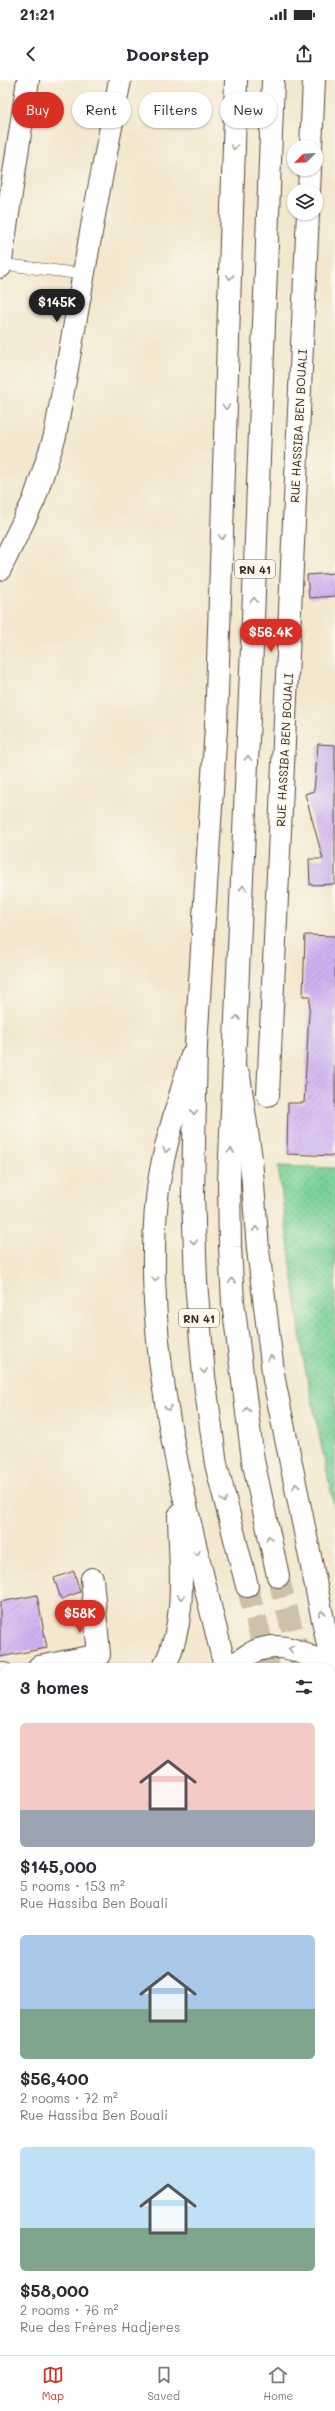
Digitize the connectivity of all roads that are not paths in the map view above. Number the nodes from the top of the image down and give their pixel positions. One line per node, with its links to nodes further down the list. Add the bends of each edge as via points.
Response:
1 (28, 80): 8 (main road)
2 (120, 80): 10 (main road)
3 (236, 80): 12 (main road, RN 41, one-way to 12, via 216,727)
4 (273, 80): 13 (main road, RN 41, one-way to 4)
5 (314, 80): 6 (main road)
6 (311, 140)
7 (308, 220): 14 (main road, RUE HASSIBA BEN BOUALI)
8 (0, 264): 9 (main road); 10 (lane)
9 (0, 267)
10 (83, 274): 11 (main road, via 55,436 34,500)
11 (0, 569)
12 (196, 1045): 15 (main road, one-way to 15, via 169,1134 157,1198 154,1291); 18 (main road, RN 41, one-way to 18, via 193,1194 196,1282 204,1376 216,1464)
13 (236, 1057): 16 (main road, RN 41, one-way to 13, via 253,1460 233,1302 229,1180); 24 (main road, one-way to 13, via 274,1380 258,1249 251,1159)
14 (268, 1095)
15 (178, 1474): 20 (main road, one-way to 20, via 181,1600 179,1625 173,1650); 21 (main road, one-way to 21)
16 (278, 1576)
17 (92, 1579): 19 (main road, via 99,1655)
18 (247, 1586)
19 (59, 1663)
20 (166, 1663)
21 (224, 1663)
22 (237, 1663): 23 (main road, one-way to 22, via 293,1648 275,1647 256,1651)
23 (319, 1663)
24 (332, 1663)

